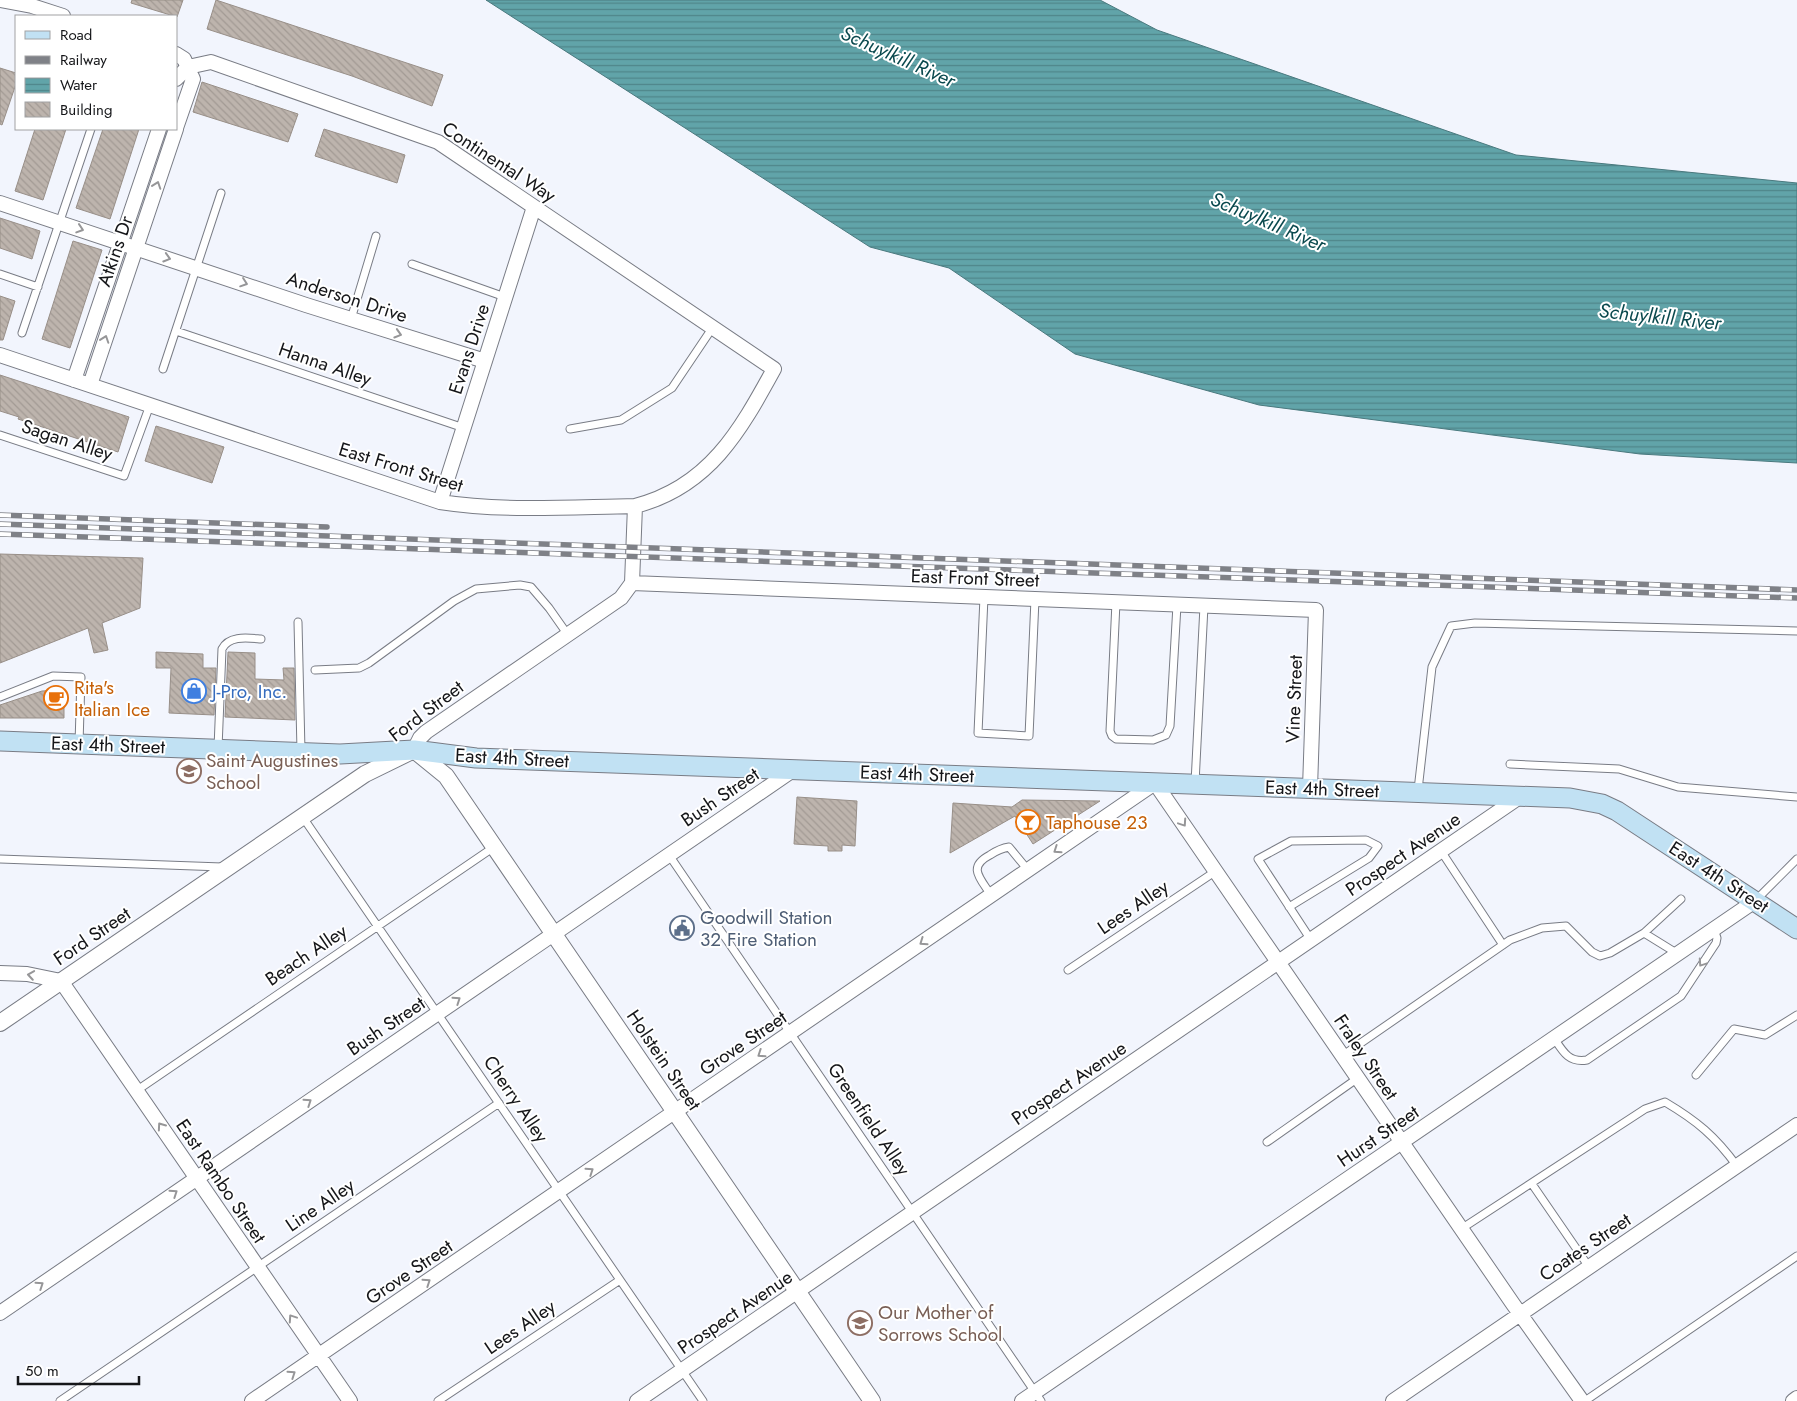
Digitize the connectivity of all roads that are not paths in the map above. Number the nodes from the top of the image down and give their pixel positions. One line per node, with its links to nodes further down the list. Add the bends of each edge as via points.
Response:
1 (0, 0): 2 (street)
2 (60, 15)
3 (178, 55): 4 (street)
4 (188, 67): 5 (street); 6 (street, Atkins Dr, via 192,79); 12 (street, Continental Way, via 210,62 438,142)
5 (178, 77)
6 (178, 122)
7 (91, 130): 13 (lane)
8 (159, 130): 15 (street, Atkins Dr)
9 (175, 130): 16 (street, Atkins Dr, one-way to 9)
10 (220, 193): 18 (lane)
11 (0, 204): 13 (street)
12 (534, 207): 21 (street, Evans Drive); 23 (street, Continental Way)
13 (61, 223): 15 (street, one-way to 15); 20 (lane)
14 (376, 236): 22 (lane)
15 (121, 242): 16 (street); 30 (street, Atkins Dr)
16 (136, 248): 18 (street, Anderson Drive, one-way to 18); 31 (street, Atkins Dr, one-way to 16)
17 (412, 264): 21 (lane)
18 (198, 267): 22 (street, Anderson Drive, one-way to 22); 24 (lane)
19 (0, 274): 20 (lane)
20 (38, 287): 25 (lane)
21 (505, 297): 27 (street, Evans Drive)
22 (351, 319): 27 (street, Anderson Drive, one-way to 27)
23 (713, 328): 29 (street, Continental Way); 34 (lane, via 672,388 621,420)
24 (176, 331): 28 (lane); 33 (lane, Hanna Alley)
25 (22, 333)
26 (0, 355): 30 (street, East Front Street)
27 (485, 361): 33 (street, Evans Drive)
28 (163, 369)
29 (774, 369): 37 (street, East Front Street, via 749,416 708,468 656,501)
30 (74, 380): 31 (street, East Front Street)
31 (90, 385): 32 (street, East Front Street)
32 (150, 405): 35 (lane, Sagan Alley, via 124,476); 36 (street, East Front Street)
33 (464, 428): 36 (street, Evans Drive)
34 (570, 429)
35 (0, 435)
36 (440, 502): 37 (street, East Front Street, via 511,509)
37 (635, 506): 38 (street)
38 (632, 583): 39 (street, East Front Street); 47 (street, Ford Street, via 621,598)
39 (984, 597): 40 (street, East Front Street); 40 (lane, via 978,733 1029,736)
40 (1035, 599): 41 (street, East Front Street)
41 (1116, 602): 42 (street, East Front Street); 42 (lane, via 1110,731 1116,739 1160,739 1166,735 1170,726)
42 (1177, 605): 43 (street, East Front Street)
43 (1204, 606): 44 (street, East Front Street); 59 (lane)
44 (1316, 610): 60 (street, Vine Street)
45 (298, 622): 55 (lane)
46 (1797, 631): 61 (lane, via 1485,623 1451,626 1432,667)
47 (568, 635): 49 (lane, via 531,587 520,584 476,589 454,601 369,663 359,668); 54 (street, Ford Street, via 426,732)
48 (261, 639): 53 (lane, via 232,640 222,649)
49 (315, 670)
50 (0, 697): 52 (lane, via 53,676 81,677)
51 (0, 741): 52 (main road, East 4th Street)
52 (79, 744): 53 (main road, East 4th Street)
53 (218, 749): 55 (main road, East 4th Street)
54 (414, 750): 55 (main road, East 4th Street, via 340,754); 57 (main road, East 4th Street, via 476,758); 64 (street, Ford Street, via 365,774); 65 (street, Holstein Street, via 446,776)
55 (301, 752)
56 (1510, 764): 63 (lane, via 1619,769 1678,788)
57 (794, 770): 58 (main road, East 4th Street); 67 (street, Bush Street)
58 (1155, 783): 59 (main road, East 4th Street); 71 (street, Grove Street, one-way to 71); 72 (street, Fraley Street, one-way to 72)
59 (1195, 784): 60 (main road, East 4th Street)
60 (1310, 788): 61 (main road, East 4th Street)
61 (1418, 793): 62 (main road, East 4th Street)
62 (1521, 796): 66 (street, Prospect Avenue); 75 (main road, East 4th Street, via 1570,798 1602,804 1632,819)
63 (1797, 797)
64 (302, 816): 70 (street, Ford Street); 77 (lane, Cherry Alley)
65 (494, 847): 77 (lane, Beach Alley); 81 (street, Holstein Street)
66 (1441, 851): 82 (street, Prospect Avenue); 83 (lane)
67 (669, 855): 81 (street, Bush Street); 92 (lane, Greenfield Alley)
68 (0, 859): 70 (lane)
69 (1797, 860): 75 (lane)
70 (228, 868): 88 (street, Ford Street)
71 (1028, 870): 73 (street, Grove Street); 73 (lane, via 1009,848 980,860 978,874)
72 (1216, 871): 85 (street, Fraley Street); 86 (lane, Lees Alley)
73 (991, 895): 92 (street, Grove Street, one-way to 92)
74 (1681, 899): 80 (lane)
75 (1755, 901): 78 (main road, East 4th Street); 79 (street, Hurst Street)
76 (1289, 907): 76 (lane, via 1258,858 1291,841 1366,840 1378,846 1369,858); 82 (lane)
77 (378, 926): 89 (lane, Cherry Alley); 97 (lane, Beach Alley)
78 (1797, 928)
79 (1714, 929): 84 (street, Hurst Street); 93 (lane, one-way to 93, via 1716,943 1680,996 1587,1060 1572,1060)
80 (1644, 933): 83 (lane, via 1600,956 1566,926 1542,928); 84 (lane)
81 (553, 934): 89 (street, Bush Street, one-way to 81); 99 (street, Holstein Street)
82 (1311, 940): 85 (street, Prospect Avenue)
83 (1503, 945): 94 (lane)
84 (1678, 954): 93 (street, Hurst Street)
85 (1278, 962): 94 (street, Fraley Street); 107 (street, Prospect Avenue)
86 (1068, 970)
87 (0, 973): 88 (street, one-way to 87, via 27,974)
88 (61, 981): 91 (street, Ford Street); 97 (street, East Rambo Street)
89 (437, 1013): 98 (lane, Cherry Alley); 104 (street, Bush Street, one-way to 89)
90 (1797, 1015): 95 (lane, via 1765,1035 1734,1029)
91 (0, 1023)
92 (791, 1033): 99 (street, Grove Street, one-way to 99); 107 (lane, Greenfield Alley)
93 (1554, 1038): 102 (street, Hurst Street)
94 (1342, 1056): 96 (street, Fraley Street)
95 (1696, 1075)
96 (1358, 1078): 101 (lane); 102 (street, Fraley Street)
97 (136, 1090): 104 (street, East Rambo Street, one-way to 97)
98 (499, 1103): 106 (lane, Cherry Alley); 110 (lane, Line Alley)
99 (675, 1113): 106 (street, Grove Street, one-way to 99); 113 (street, Holstein Street)
100 (1795, 1129): 103 (street, Coates Street)
101 (1267, 1142)
102 (1402, 1142): 108 (street, Fraley Street); 118 (street, Hurst Street)
103 (1737, 1166): 105 (lane, via 1694,1119 1665,1102 1645,1109); 111 (street, Coates Street)
104 (196, 1178): 110 (street, East Rambo Street); 114 (street, Bush Street, one-way to 104)
105 (1532, 1184): 108 (lane); 111 (lane)
106 (560, 1192): 112 (lane, Cherry Alley); 116 (street, Grove Street, one-way to 106)
107 (913, 1213): 113 (street, Prospect Avenue); 118 (lane, Greenfield Alley)
108 (1461, 1229): 115 (street, Fraley Street)
109 (1797, 1256): 129 (lane)
110 (257, 1267): 116 (street, East Rambo Street, one-way to 110); 120 (lane, Line Alley)
111 (1589, 1267): 115 (street, Coates Street)
112 (620, 1280): 117 (lane, Cherry Alley); 123 (lane, Lees Alley)
113 (797, 1292): 117 (street, Prospect Avenue); 126 (street, Holstein Street)
114 (0, 1312)
115 (1520, 1314): 128 (street, Coates Street); 129 (street, Fraley Street)
116 (318, 1356): 121 (street, Grove Street, one-way to 116); 122 (street, East Rambo Street)
117 (682, 1370): 124 (street, Prospect Avenue); 125 (lane, Cherry Alley)
118 (1038, 1397): 127 (street, Hurst Street)
119 (1797, 1398): 130 (street)
120 (60, 1401)
121 (252, 1401)
122 (350, 1401)
123 (438, 1401)
124 (638, 1401)
125 (703, 1401)
126 (872, 1401)
127 (1022, 1401)
128 (1393, 1401)
129 (1583, 1401)
130 (1793, 1401)

